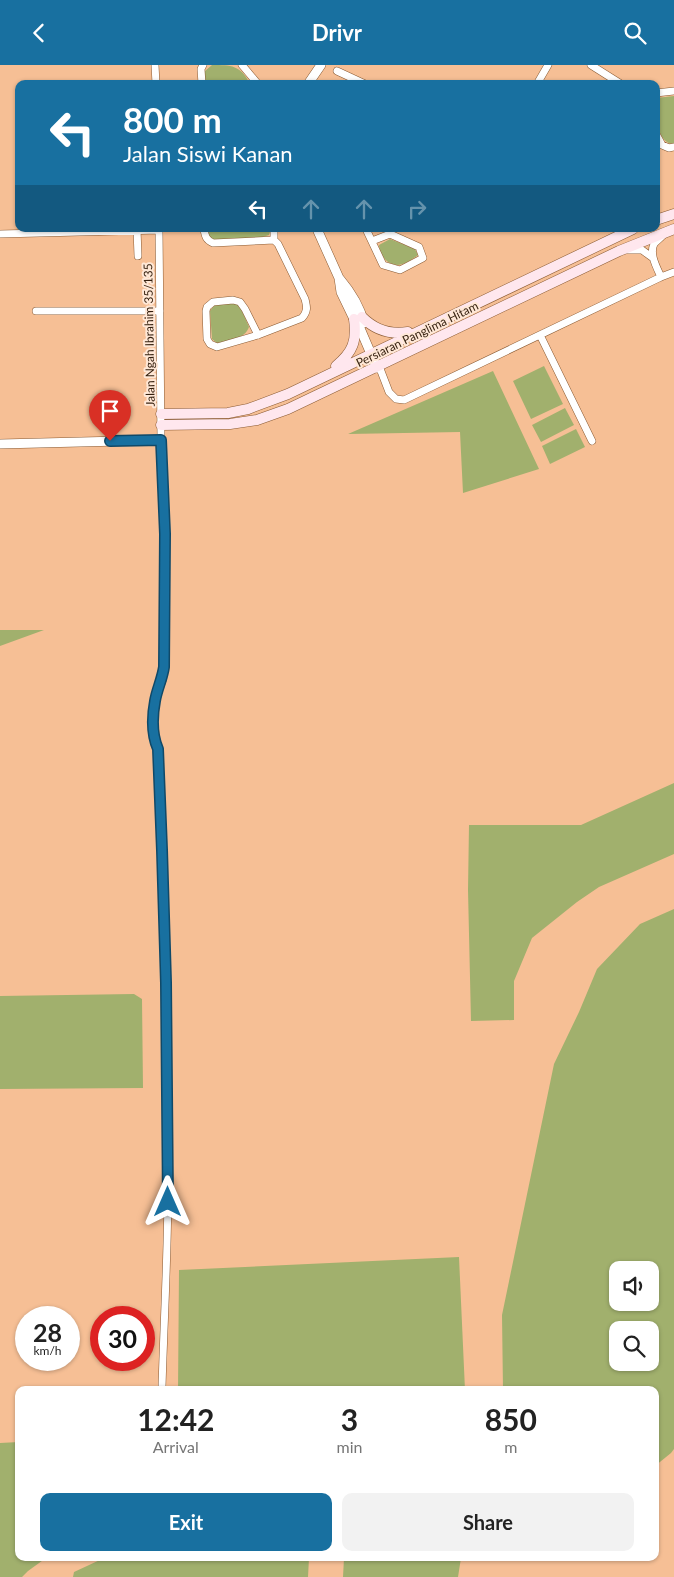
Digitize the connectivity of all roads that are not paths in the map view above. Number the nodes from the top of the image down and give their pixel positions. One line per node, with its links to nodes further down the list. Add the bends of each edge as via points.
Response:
1 (155, 65): 8 (street)
2 (203, 65): 9 (street)
3 (242, 65): 10 (street)
4 (321, 65): 11 (street)
5 (548, 65): 13 (street)
6 (590, 65): 14 (street)
7 (337, 71): 12 (street)
8 (156, 80)
9 (202, 80)
10 (255, 80)
11 (311, 80)
12 (356, 80)
13 (539, 80)
14 (614, 80)
15 (674, 91): 16 (street)
16 (660, 93)
17 (660, 142): 18 (street, via 669,148)
18 (674, 147)
19 (674, 214): 20 (main road)
20 (660, 219)
21 (671, 230): 33 (main road, Persiaran Panglima Hitam); 35 (street, via 654,244)
22 (55, 232): 30 (street)
23 (137, 232): 34 (street)
24 (159, 232): 39 (street, Jalan Ngah Ibrahim 35/135)
25 (204, 232): 31 (street, via 208,241 213,243)
26 (274, 232): 31 (street)
27 (318, 232): 40 (street, via 339,278 348,289)
28 (368, 232): 32 (street)
29 (627, 232): 41 (main road, Persiaran Panglima Hitam)
30 (0, 234)
31 (274, 240): 42 (street, via 305,299 307,312 302,318)
32 (372, 241): 32 (street, via 383,265 391,268 400,270 423,258 419,247 390,234)
33 (619, 251): 35 (street, via 642,250); 45 (main road, Persiaran Panglima Hitam)
34 (138, 255)
35 (653, 258): 37 (street)
36 (674, 272): 37 (street)
37 (661, 277): 43 (street)
38 (36, 311): 39 (street)
39 (160, 311): 47 (street, Jalan Ngah Ibrahim 35/135)
40 (358, 318): 41 (main road, via 378,330 397,334); 44 (street, via 364,323); 46 (main road, via 352,348 345,359)
41 (422, 329): 44 (main road, Persiaran Panglima Hitam)
42 (258, 335): 42 (street, via 217,347 210,344 207,339 207,307 218,301 240,302)
43 (540, 335): 45 (street, via 404,400 396,399 389,392); 50 (street)
44 (374, 353): 45 (street); 46 (main road, Persiaran Panglima Hitam)
45 (380, 366): 48 (main road, Persiaran Panglima Hitam, via 288,409 257,419 230,424)
46 (324, 377): 47 (main road, Persiaran Panglima Hitam, via 248,409 228,413)
47 (161, 414): 48 (street, Jalan Ngah Ibrahim 35/135)
48 (161, 425): 49 (street, Jalan Ngah Ibrahim 35/135)
49 (161, 440): 51 (street); 52 (street, Jalan Ngah Ibrahim 35/135, via 165,534 164,667 153,722 158,749 166,983 168,1183)
50 (592, 441)
51 (0, 444)
52 (162, 1386)

